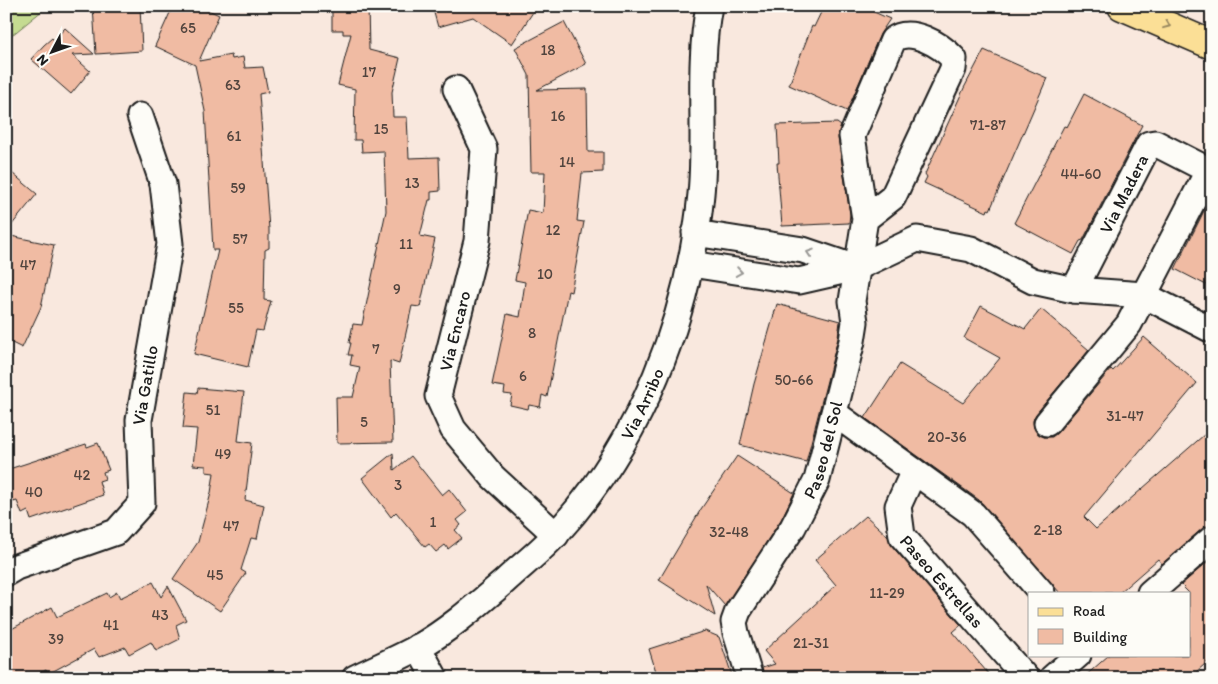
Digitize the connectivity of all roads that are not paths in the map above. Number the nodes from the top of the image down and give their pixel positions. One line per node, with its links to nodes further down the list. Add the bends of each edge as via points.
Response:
1 (709, 6): 7 (street, Via Arribo, via 703,68 705,130 701,195)
2 (1122, 6): 3 (main road, one-way to 3)
3 (1212, 45)
4 (456, 90): 16 (street, Via Encaro, via 484,149 477,241 438,396 453,429 493,477)
5 (140, 116): 18 (street, Via Gatillo, via 163,184 170,244 139,420 142,504 116,532)
6 (865, 219): 6 (street, Paseo del Sol, via 852,136 893,40 899,35 909,34 946,50 954,59 953,70 893,198); 9 (street, Paseo del Sol)
7 (695, 233): 8 (street, Via Arribo); 9 (street, one-way to 7, via 803,250)
8 (691, 264): 9 (street, one-way to 9, via 799,281); 16 (street, Via Arribo, via 673,330 649,395 611,464)
9 (856, 268): 10 (street, via 917,239 971,249 1033,281); 13 (street, Paseo del Sol, via 852,301 855,322)
10 (1074, 290): 11 (street); 11 (street, Via Madera, via 1149,144 1155,143 1202,167 1206,174)
11 (1144, 295): 12 (street); 14 (street, Via Madera, via 1129,324)
12 (1212, 330)
13 (834, 413): 15 (street); 23 (street, Paseo del Sol, via 817,480 805,506 734,622)
14 (1047, 423)
15 (914, 471): 19 (street, via 973,514); 27 (street, Paseo Estrellas, via 898,506 902,536)
16 (556, 535): 21 (street, Via Arribo, via 468,613)
17 (1212, 539): 20 (street)
18 (6, 573)
19 (1041, 592)
20 (1151, 592)
21 (418, 647): 24 (street, Via Arribo); 25 (street)
22 (1077, 656): 28 (street)
23 (748, 669): 26 (street, Paseo del Sol)
24 (355, 678)
25 (434, 678)
26 (762, 678)
27 (1026, 678)
28 (1052, 678)

